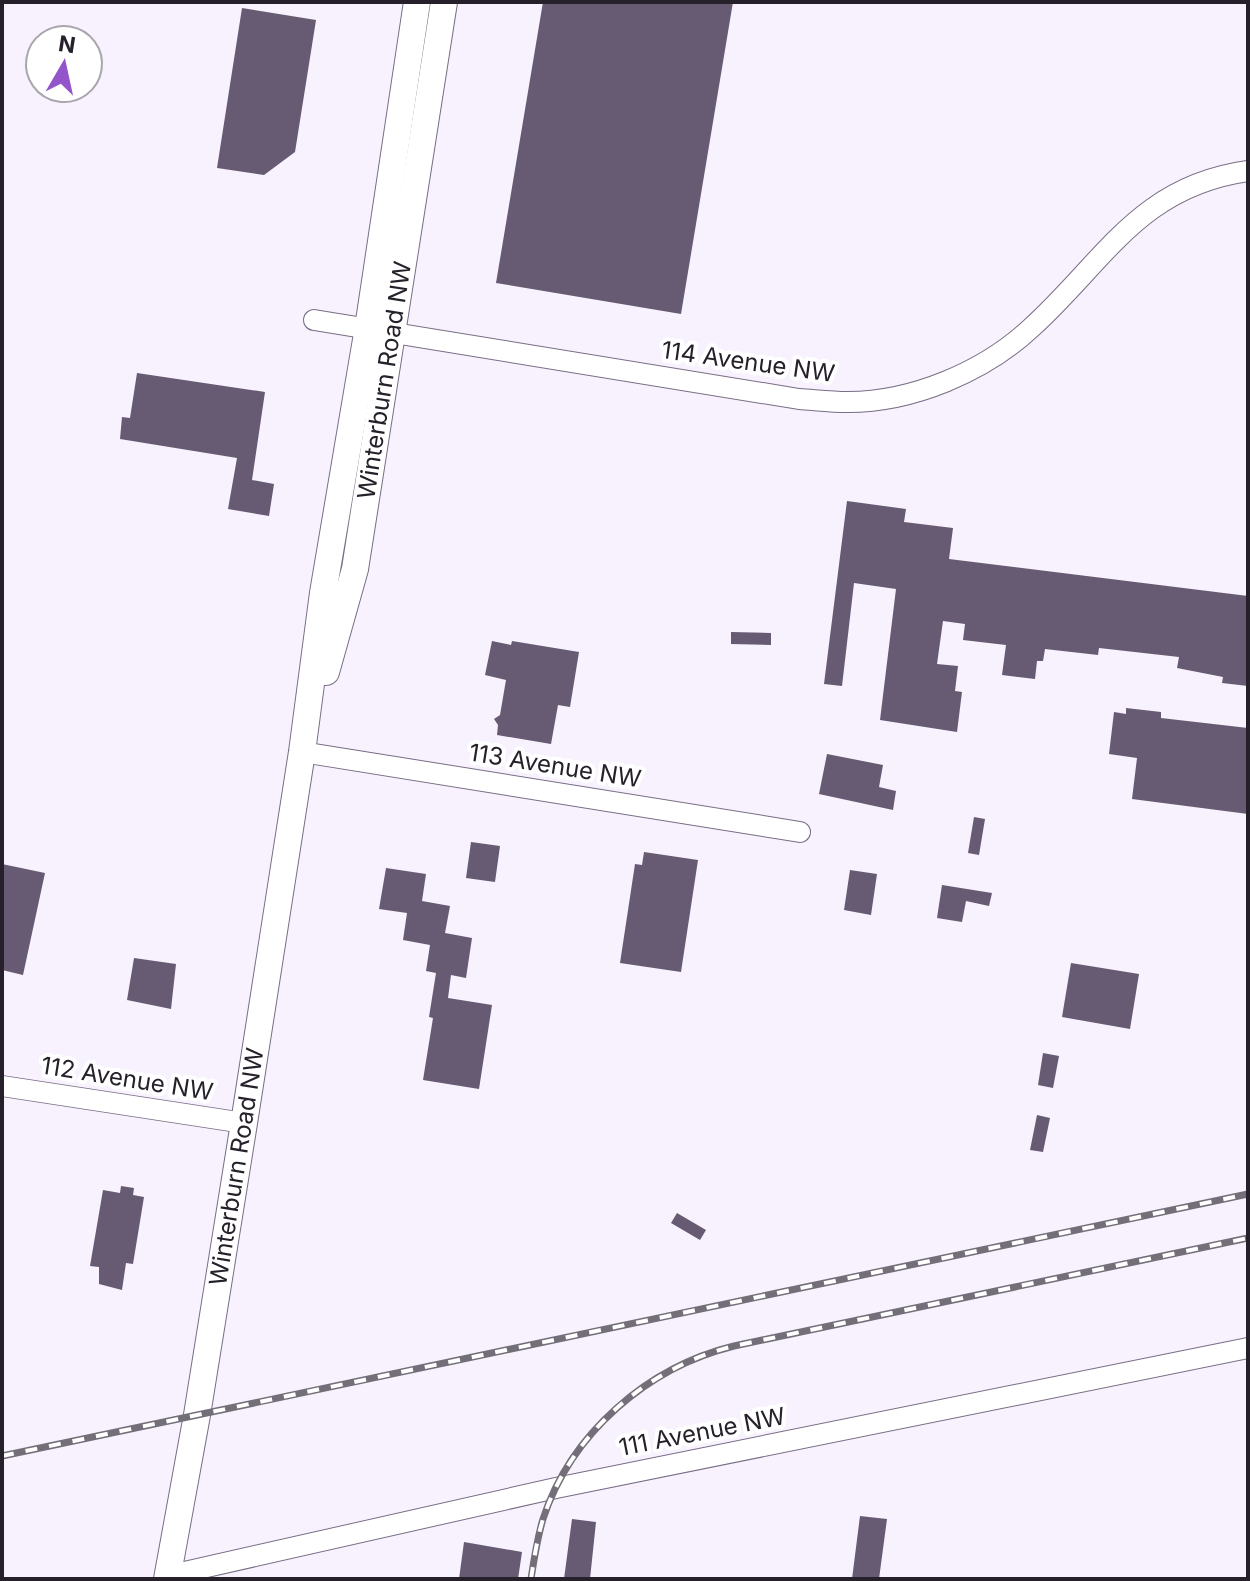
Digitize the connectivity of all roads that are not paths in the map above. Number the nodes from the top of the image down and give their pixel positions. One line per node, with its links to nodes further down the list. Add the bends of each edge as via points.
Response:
1 (417, 2): 5 (main road, Winterburn Road NW)
2 (444, 2): 5 (main road, Winterburn Road NW)
3 (1248, 171): 5 (street, 114 Avenue NW, via 1198,183 1160,202 1124,230 1039,320 999,353 931,387 891,397 850,402 799,399)
4 (314, 320): 5 (street, 114 Avenue NW)
5 (380, 331): 6 (main road, Winterburn Road NW, via 355,569)
6 (302, 752): 7 (street, 113 Avenue NW); 9 (main road, Winterburn Road NW)
7 (800, 832)
8 (2, 1086): 9 (street, 112 Avenue NW)
9 (244, 1123): 11 (main road, Winterburn Road NW)
10 (1248, 1348): 11 (street, 111 Avenue NW, via 556,1488)
11 (167, 1577)

